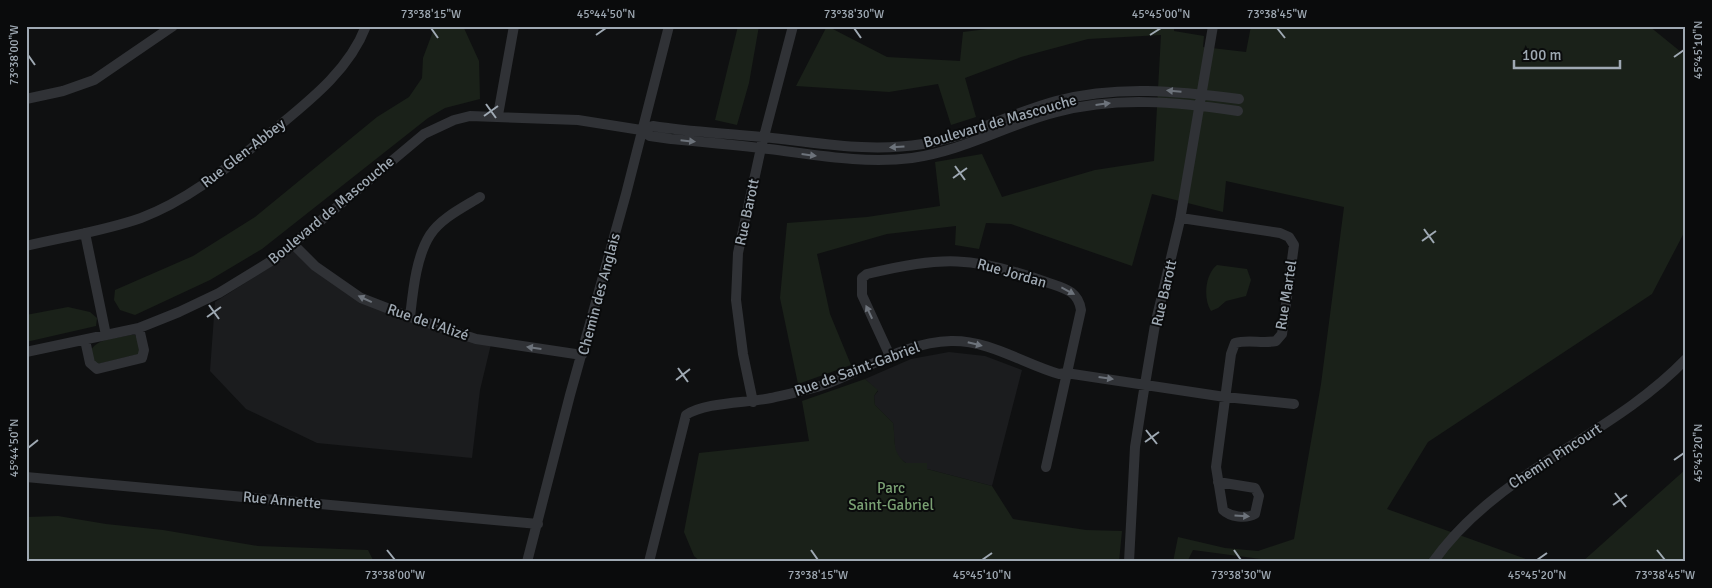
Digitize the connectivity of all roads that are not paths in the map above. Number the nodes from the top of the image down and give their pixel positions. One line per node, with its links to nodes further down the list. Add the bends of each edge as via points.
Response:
1 (173, 26): 8 (street, via 94,80)
2 (366, 26): 18 (street, Rue Glen-Abbey, via 343,68 304,105 201,188 141,218)
3 (514, 26): 12 (street)
4 (668, 26): 13 (street, Chemin des Anglais)
5 (793, 26): 14 (street, Rue Barott)
6 (1213, 26): 7 (street, Rue Barott)
7 (1200, 94): 9 (street, Boulevard de Mascouche); 10 (street, Rue Barott); 14 (street, Boulevard de Mascouche, one-way to 14, via 1144,90 1068,98 961,135 907,146 850,148)
8 (26, 99)
9 (1240, 99)
10 (1199, 105): 11 (street, Boulevard de Mascouche); 15 (street, Boulevard de Mascouche, one-way to 10, via 855,160 912,158 965,145 1075,108 1135,101); 17 (street, Rue Barott)
11 (1238, 111)
12 (498, 115): 13 (street, Boulevard de Mascouche, via 578,120); 19 (street, Boulevard de Mascouche, via 454,120 424,134)
13 (642, 130): 14 (street, Boulevard de Mascouche, via 652,126); 15 (street, Boulevard de Mascouche, one-way to 15, via 650,136); 26 (street, Chemin des Anglais)
14 (764, 137): 15 (street, Rue Barott)
15 (761, 148): 32 (street, Rue Barott, via 743,224 736,272 743,354)
16 (480, 197): 21 (street, via 449,216 431,234 422,255)
17 (1181, 218): 30 (street, Rue Barott); 31 (street, Rue Martel, via 1280,233 1289,237 1294,245 1282,334 1276,341 1268,343 1244,340 1235,343)
18 (85, 233): 20 (street, Rue Glen-Abbey); 23 (street)
19 (293, 244): 21 (street, Rue de l'Alizé, one-way to 19, via 361,298 315,266); 22 (street, Boulevard de Mascouche, via 236,284)
20 (26, 246)
21 (410, 317): 26 (street, Rue de l'Alizé, one-way to 21, via 476,339)
22 (139, 328): 23 (street, Boulevard de Mascouche); 24 (street, via 144,350 142,358 96,369 90,363)
23 (106, 335): 24 (street, Boulevard de Mascouche)
24 (85, 340): 25 (street, Boulevard de Mascouche)
25 (26, 352)
26 (582, 355): 37 (street, Chemin des Anglais)
27 (890, 356): 29 (street, Rue de Saint-Gabriel, one-way to 29, via 926,344 962,341 1054,373); 29 (street, Rue Jordan, one-way to 29, via 862,295 862,278 910,264 975,261 1009,268 1073,291 1080,300 1081,310); 32 (street, Rue de Saint-Gabriel, via 806,390)
28 (1686, 359): 41 (street, Chemin Pincourt, via 1637,402 1506,487 1471,517)
29 (1066, 373): 30 (street, Rue de Saint-Gabriel, one-way to 30); 34 (street)
30 (1145, 384): 31 (street, Rue de Saint-Gabriel); 40 (street, Rue Barott, via 1135,447)
31 (1225, 396): 33 (street, Rue de Saint-Gabriel); 36 (street, Rue Martel, via 1216,467)
32 (753, 402): 39 (street, Rue de Saint-Gabriel, via 707,408 686,415)
33 (1294, 404)
34 (1046, 467)
35 (26, 477): 37 (street, Rue Annette)
36 (1218, 482): 36 (street, Rue Martel, one-way to 36, via 1223,510 1227,514 1255,514 1260,496 1255,488)
37 (538, 524): 38 (street, Chemin des Anglais)
38 (528, 562)
39 (649, 562)
40 (1129, 562)
41 (1433, 562)

